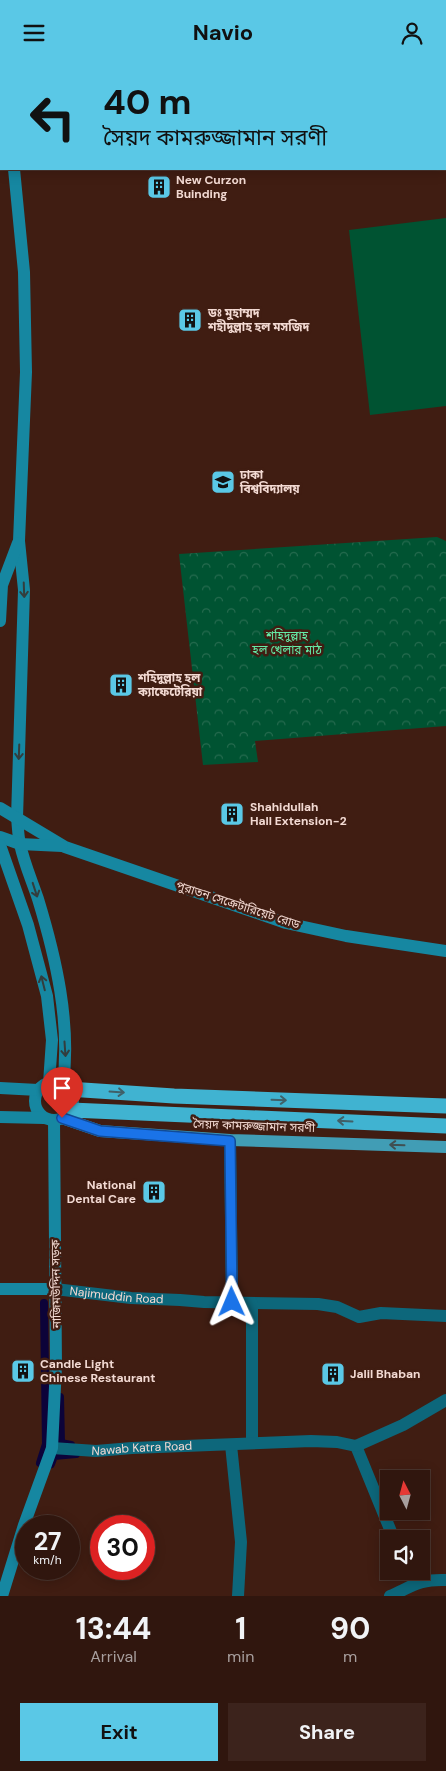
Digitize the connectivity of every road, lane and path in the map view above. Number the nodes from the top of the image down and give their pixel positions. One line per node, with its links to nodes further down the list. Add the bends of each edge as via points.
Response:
1 (14, 170): 2 (main road, via 24,272 26,372)
2 (19, 541): 3 (main road, via 2,585); 5 (main road, one-way to 5, via 24,590)
3 (0, 621)
4 (0, 809): 5 (main road)
5 (17, 818): 7 (main road); 9 (main road)
6 (0, 837): 7 (main road)
7 (20, 844): 9 (main road); 12 (main road, one-way to 12, via 57,976 63,1009)
8 (0, 845): 11 (main road, one-way to 8, via 52,1040 47,996 28,925)
9 (64, 847): 10 (main road, পুরাতন সেক্রেটারিয়েট রোড, via 286,923)
10 (446, 951)
11 (44, 1086): 12 (main road, via 56,1082); 13 (main road); 16 (main road, via 35,1102 36,1108)
12 (66, 1087): 14 (highway, one-way to 14, via 174,1096); 16 (main road, via 73,1103)
13 (0, 1088)
14 (446, 1106)
15 (0, 1117): 16 (main road)
16 (58, 1117): 17 (highway, one-way to 16); 18 (main road, সৈয়দ কামরুজ্জামান সরণী, via 100,1131); 21 (main road, নাজিমউদ্দিন সড়ক)
17 (446, 1126)
18 (230, 1141): 19 (main road, সৈয়দ কামরুজ্জামান সরণী, one-way to 18); 22 (street)
19 (446, 1147)
20 (0, 1289): 21 (main road)
21 (56, 1289): 22 (street, Najimuddin Road, via 131,1298); 29 (main road, নাজিমউদ্দিন সড়ক)
22 (232, 1302): 23 (street)
23 (252, 1303): 24 (street, via 318,1304 337,1307 359,1317 381,1313); 26 (street)
24 (446, 1316)
25 (446, 1400): 28 (street, via 403,1425)
26 (252, 1443): 27 (street, Nawab Katra Road); 28 (street, Nawab Katra Road, via 337,1442)
27 (232, 1445): 29 (street, Nawab Katra Road, via 96,1451); 35 (street, via 241,1542)
28 (356, 1446): 30 (street)
29 (52, 1448): 34 (main road, নাজিমউদ্দিন সড়ক)
30 (390, 1530)
31 (412, 1580): 33 (street)
32 (446, 1580): 33 (street, via 432,1579)
33 (411, 1585): 36 (street)
34 (2, 1596)
35 (238, 1596)
36 (390, 1596)

